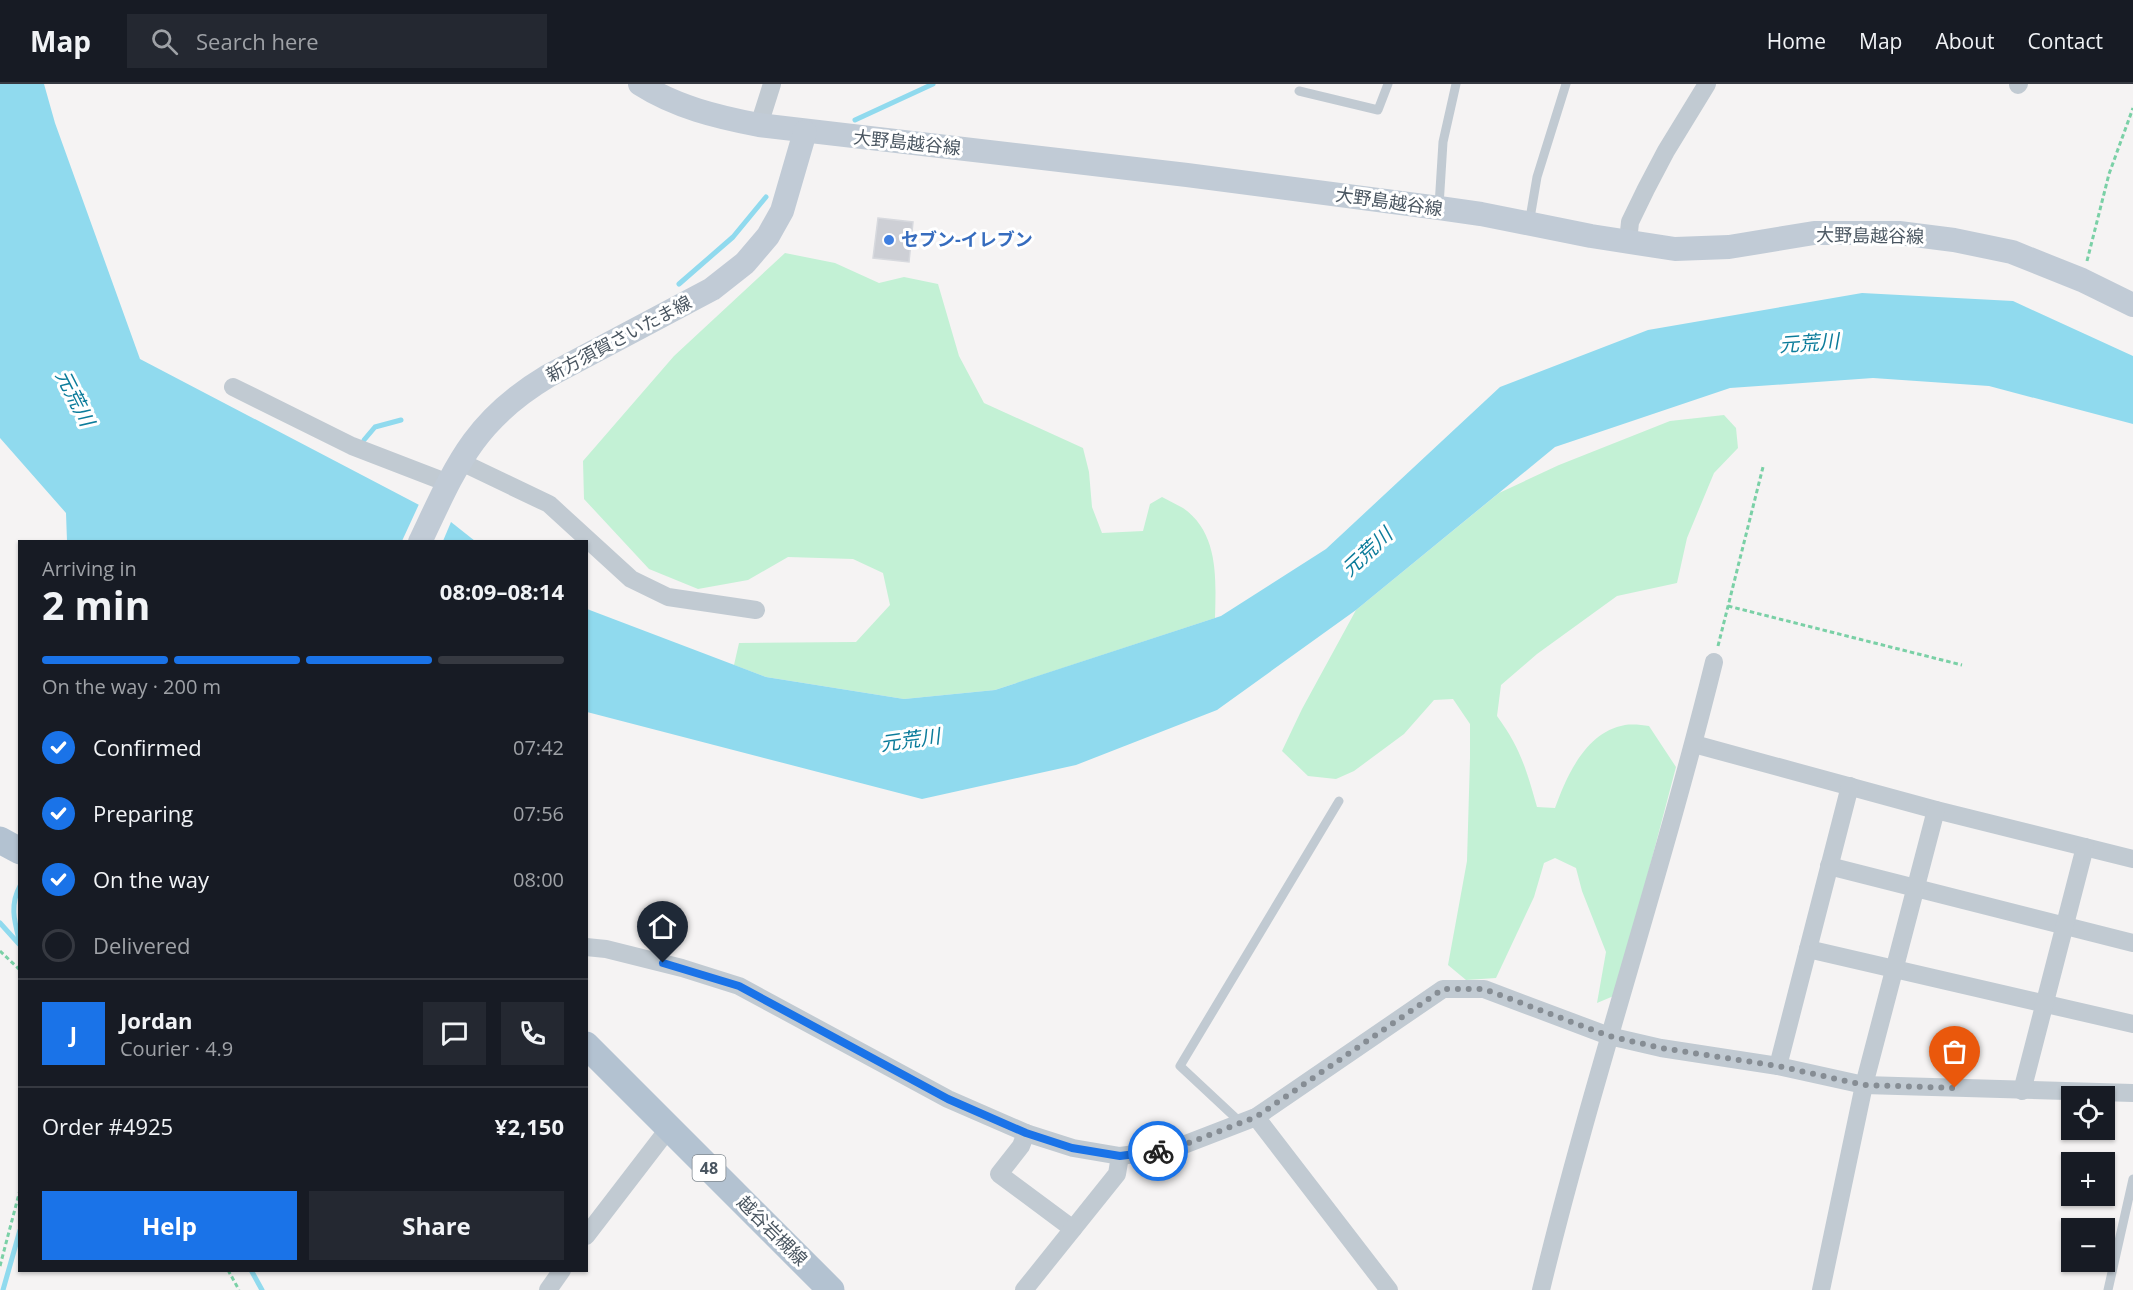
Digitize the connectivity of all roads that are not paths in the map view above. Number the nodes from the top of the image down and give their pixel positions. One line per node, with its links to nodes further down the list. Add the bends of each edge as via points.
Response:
1 (640, 84): 8 (main road, 大野島越谷線, via 660,97 708,114)
2 (772, 84): 8 (street)
3 (1388, 84): 7 (lane, via 1378,110)
4 (1456, 84): 10 (lane, via 1443,142)
5 (1566, 84): 11 (lane, via 1537,177)
6 (1707, 84): 12 (street, via 1646,189 1630,222)
7 (1299, 91)
8 (759, 125): 9 (main road, 大野島越谷線)
9 (806, 132): 10 (main road, 大野島越谷線); 15 (main road, 新方須賀さいたま線, via 782,211 746,263 712,289 525,390 485,426)
10 (1439, 208): 11 (main road, 大野島越谷線)
11 (1530, 224): 12 (main road, 大野島越谷線)
12 (1628, 242): 13 (main road, 大野島越谷線, via 1675,249 1729,246 1814,233 1899,233 2012,252)
13 (2133, 305)
14 (233, 387): 16 (street)
15 (459, 461): 16 (main road, 新方須賀さいたま線); 18 (street, via 549,504 631,579 668,597)
16 (445, 489): 17 (main road, 新方須賀さいたま線)
17 (421, 540)
18 (756, 610)
19 (1714, 662): 20 (street)
20 (1694, 744): 21 (street); 37 (street)
21 (1850, 786): 23 (street); 28 (street)
22 (1339, 801): 43 (lane, via 1180,1066)
23 (1936, 810): 25 (street); 29 (street)
24 (0, 840): 26 (main road)
25 (2085, 847): 27 (street); 30 (street)
26 (18, 850)
27 (2133, 860)
28 (1829, 866): 29 (street); 33 (street)
29 (1915, 888): 30 (street); 34 (street)
30 (2065, 926): 31 (street); 35 (street)
31 (2133, 943)
32 (588, 947): 45 (street, via 682,968 739,986 948,1099)
33 (1808, 949): 34 (street); 39 (street)
34 (1894, 969): 35 (street); 40 (street)
35 (2045, 1004): 36 (street); 41 (street)
36 (2133, 1024)
37 (1609, 1036): 39 (street); 43 (street, via 1484,989 1443,989); 55 (street)
38 (588, 1047): 44 (main road, 越谷岩槻線 / 48)
39 (1778, 1066): 40 (street)
40 (1864, 1085): 41 (street); 56 (street)
41 (2022, 1090): 42 (street)
42 (2133, 1093)
43 (1248, 1120): 46 (street, via 1173,1149); 54 (street)
44 (669, 1128): 49 (street); 52 (main road, 越谷岩槻線 / 48)
45 (1026, 1133): 46 (street, via 1072,1148); 48 (street, via 999,1174)
46 (1120, 1156): 48 (street, via 1117,1174)
47 (2133, 1179): 57 (lane)
48 (1073, 1229): 53 (street)
49 (588, 1233)
50 (561, 1272): 51 (street)
51 (548, 1290)
52 (831, 1290)
53 (1024, 1290)
54 (1389, 1290)
55 (1541, 1290)
56 (1821, 1290)
57 (2108, 1290)

